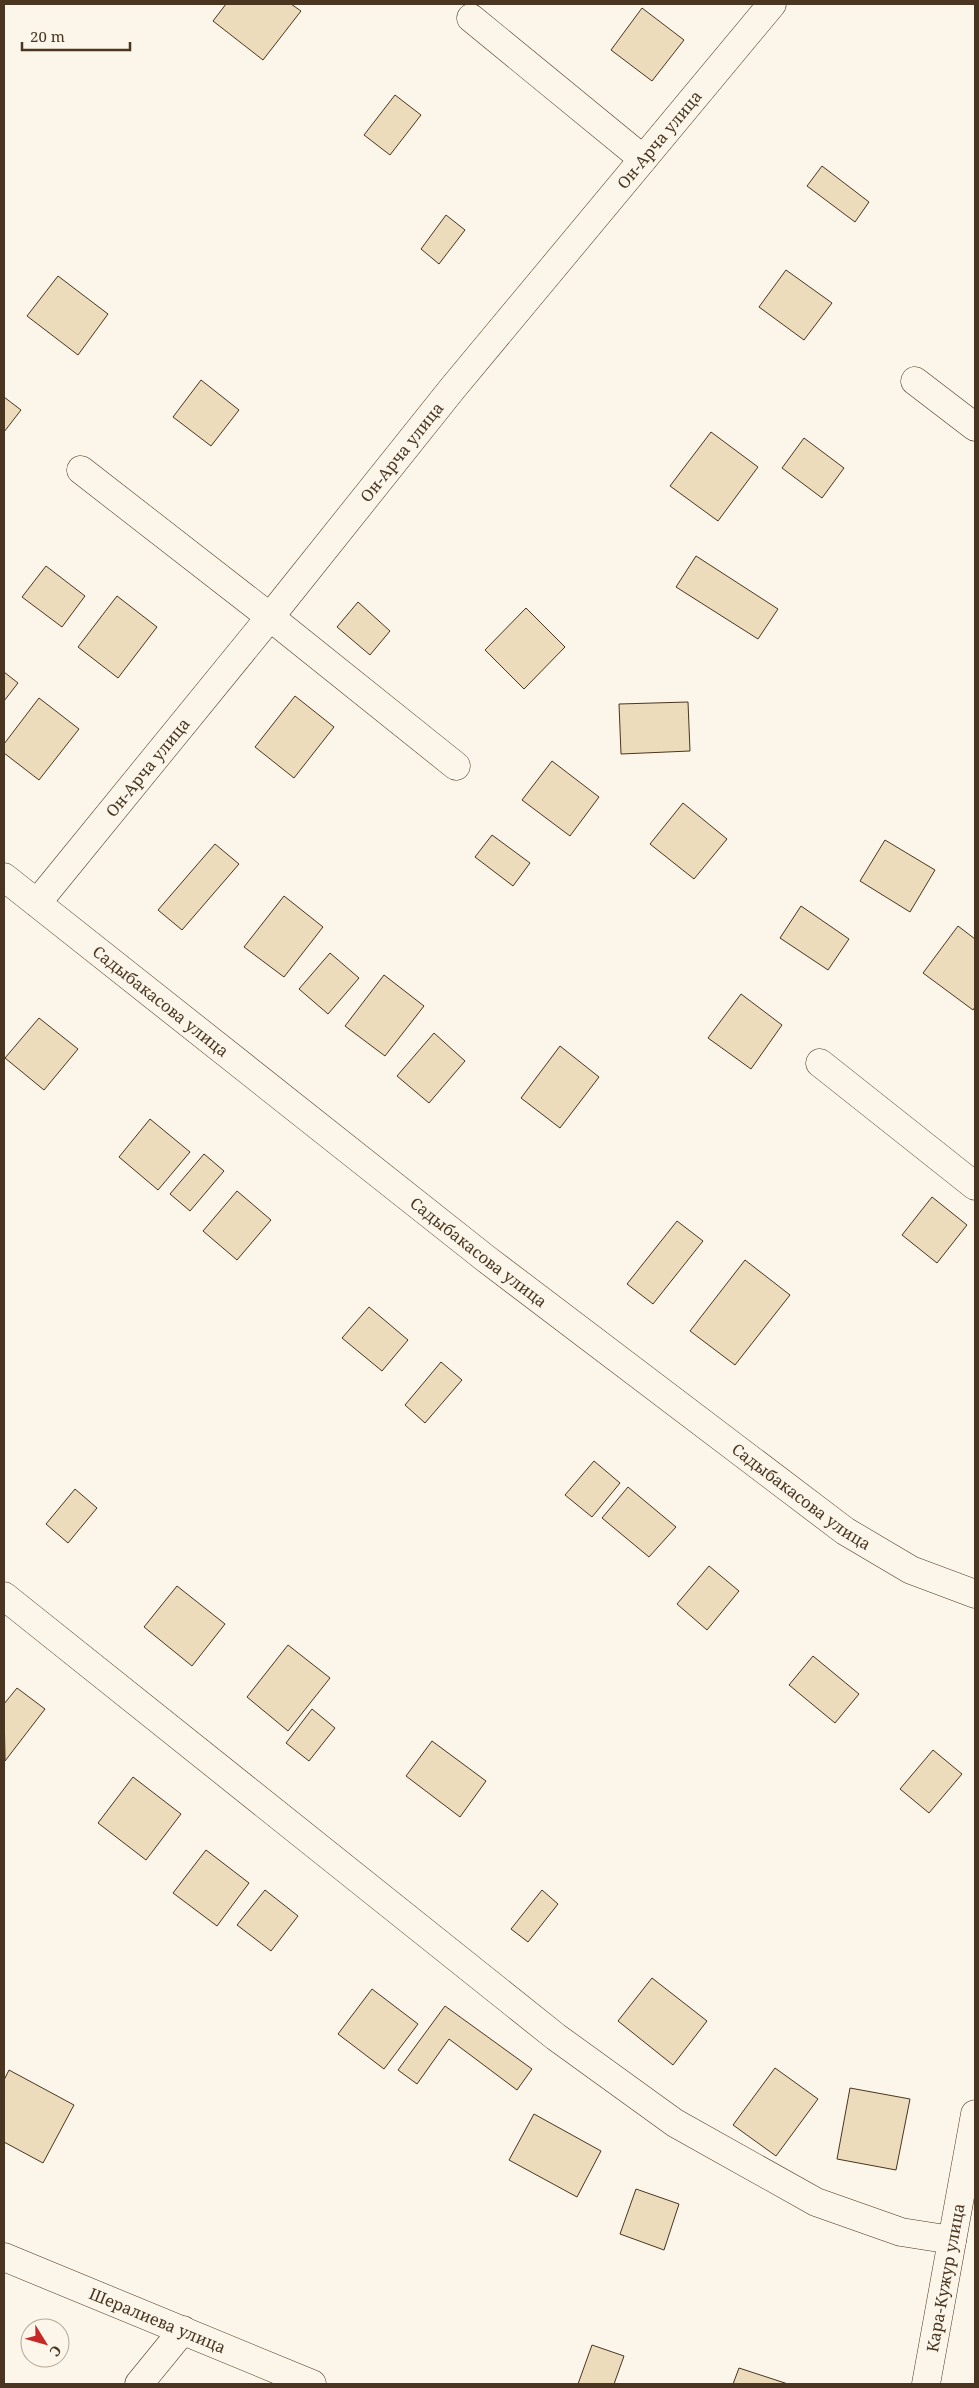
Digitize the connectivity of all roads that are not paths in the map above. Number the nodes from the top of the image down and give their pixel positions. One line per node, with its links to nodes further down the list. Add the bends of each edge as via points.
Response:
1 (772, 4): 3 (street, Он-Арча улица)
2 (472, 18): 3 (street)
3 (642, 159): 7 (street, Он-Арча улица)
4 (915, 381): 5 (street)
5 (975, 427)
6 (81, 470): 7 (street)
7 (270, 617): 8 (street); 10 (street, Он-Арча улица)
8 (456, 766)
9 (4, 877): 10 (street, Садыбакасова улица)
10 (37, 903): 13 (street, Садыбакасова улица, via 485,1258 845,1531 911,1570)
11 (820, 1063): 12 (street)
12 (975, 1186)
13 (975, 1594)
14 (4, 1596): 16 (street, via 556,2037 674,2123 816,2202 901,2232)
15 (975, 2114): 16 (street, Кара-Кужур улица)
16 (952, 2240): 21 (street, Кара-Кужур улица)
17 (4, 2257): 18 (street, Шералиева улица)
18 (183, 2330): 19 (street); 20 (street, Шералиева улица)
19 (139, 2384)
20 (312, 2384)
21 (926, 2384)

